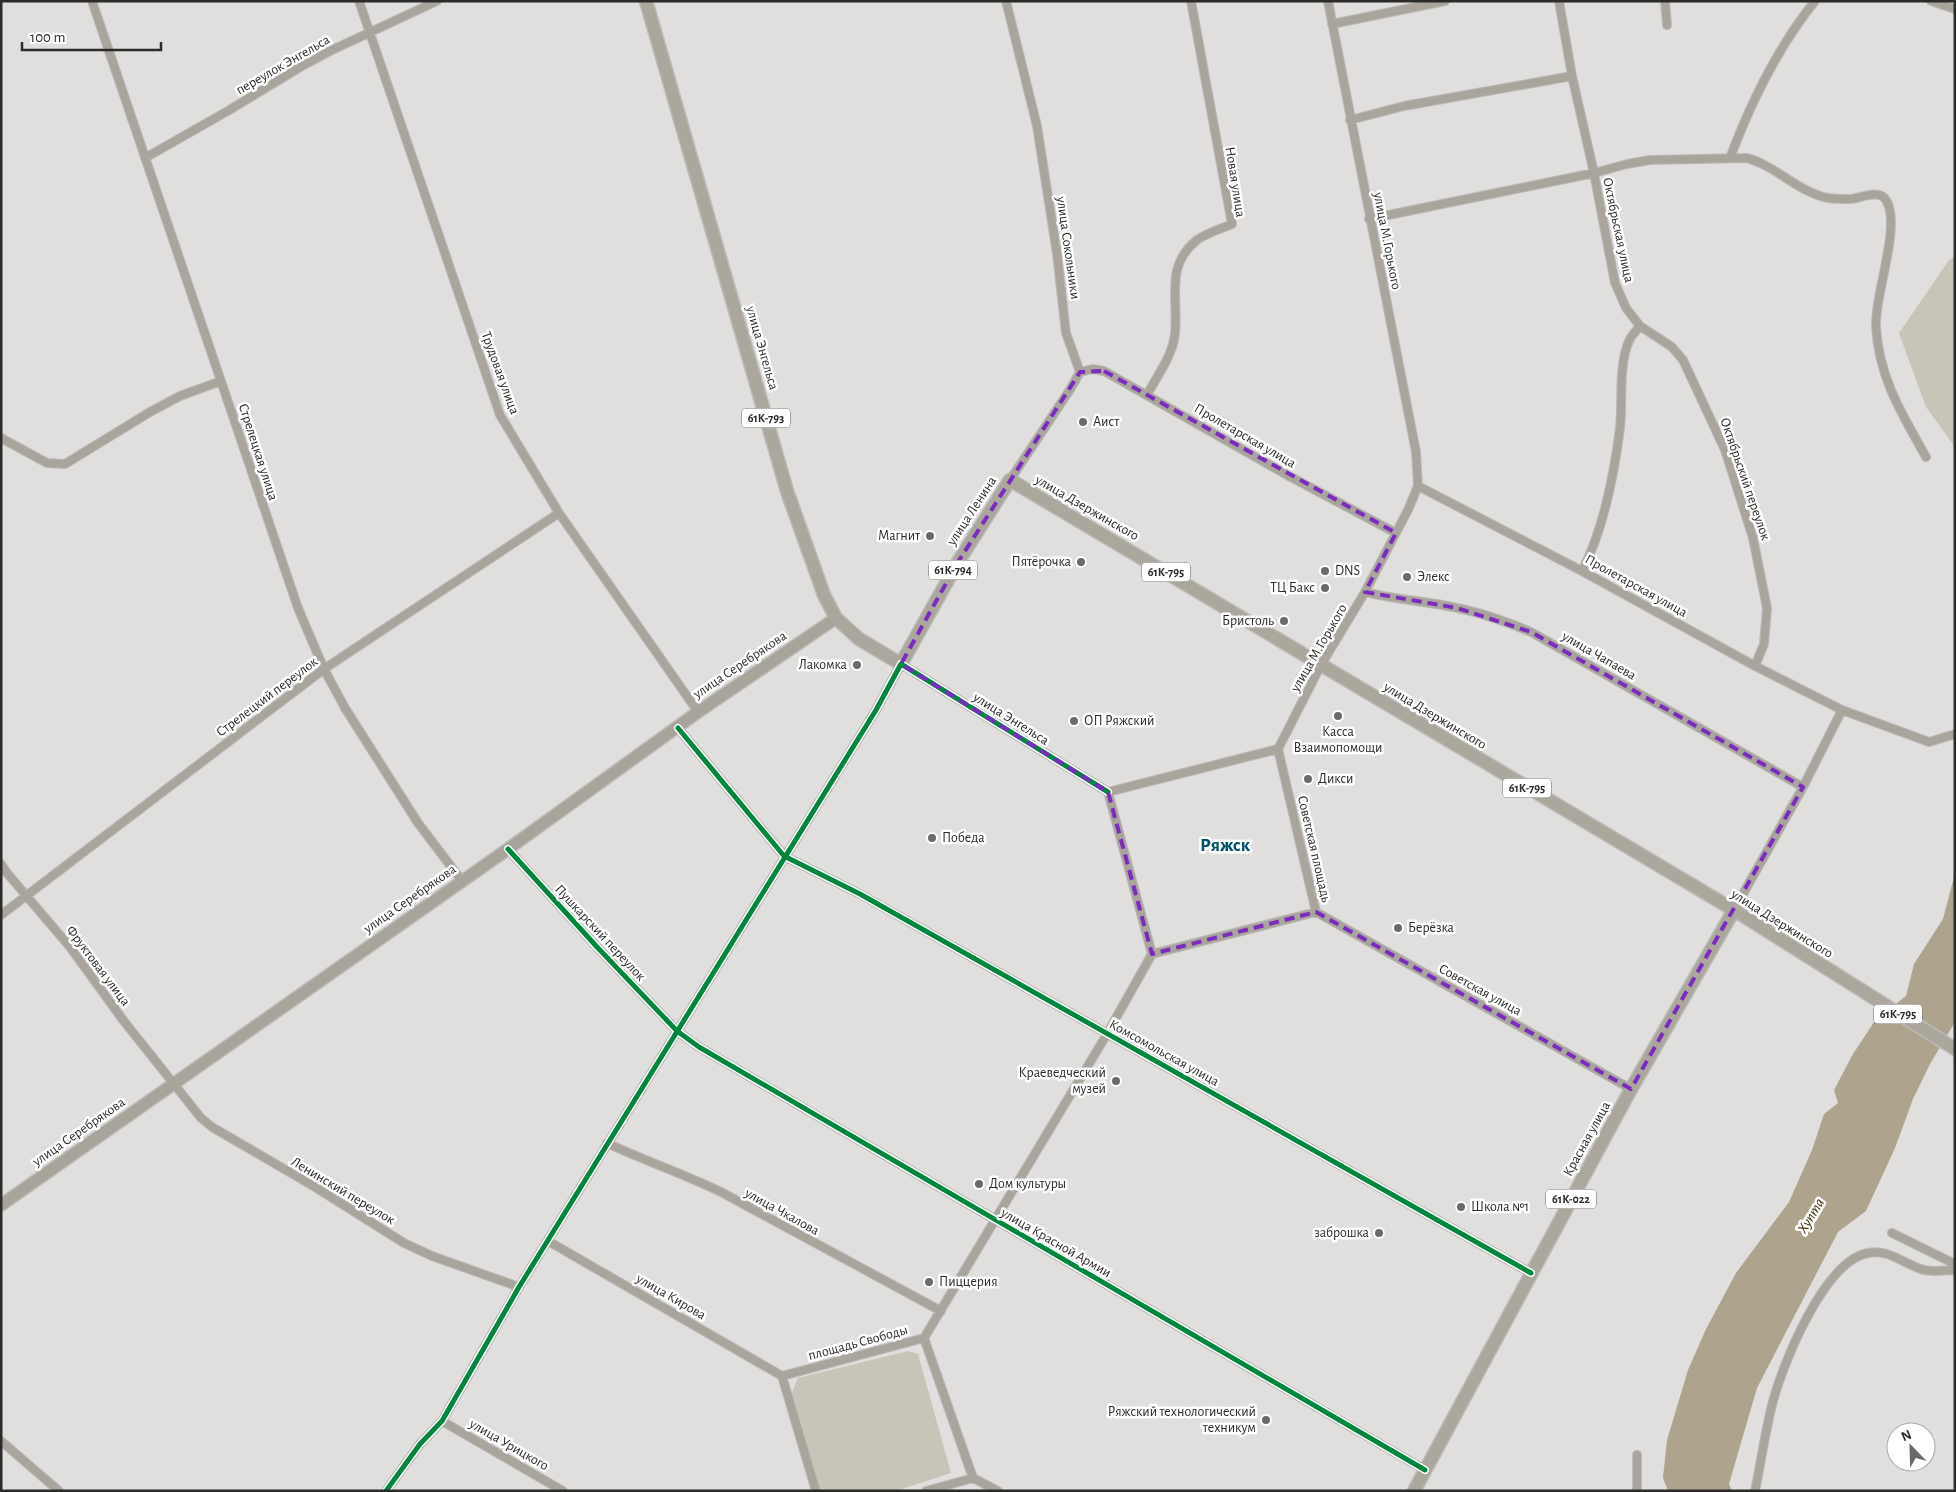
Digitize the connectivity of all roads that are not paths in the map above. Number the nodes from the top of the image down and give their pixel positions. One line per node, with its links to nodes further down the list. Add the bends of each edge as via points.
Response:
1 (92, 1): 19 (street, Стрелецкая улица)
2 (359, 1): 16 (street, Трудовая улица)
3 (437, 1): 16 (street, переулок Энгельса)
4 (646, 1): 35 (main road, улица Энгельса / 61К-793, via 787,491 824,595)
5 (1006, 1): 24 (street, улица Сокольники, via 1036,126 1066,333)
6 (1190, 1): 26 (street, Новая улица, via 1232,224 1197,240 1177,265 1174,276 1174,341)
7 (1328, 1): 14 (street, улица М.Горького)
8 (1445, 1): 14 (street)
9 (1559, 1): 17 (street, Октябрьская улица)
10 (1665, 1): 15 (street)
11 (1815, 1): 20 (street, via 1775,58 1742,124)
12 (1931, 1): 13 (street)
13 (1955, 9)
14 (1332, 24): 18 (street, улица М.Горького)
15 (1667, 25)
16 (370, 32): 19 (street, переулок Энгельса, via 302,66); 31 (street, Трудовая улица, via 500,415)
17 (1572, 76): 18 (street, via 1414,104); 21 (street, Октябрьская улица)
18 (1350, 120): 22 (street, улица М.Горького)
19 (145, 158): 25 (street, Стрелецкая улица)
20 (1730, 158): 21 (street, via 1650,160); 28 (street, via 1760,162 1802,188 1826,198 1852,199 1876,194 1885,198 1891,221 1886,265 1876,307 1878,349 1890,392)
21 (1594, 173): 22 (street); 23 (street, Октябрьская улица, via 1615,283 1626,308)
22 (1370, 219): 30 (street, улица М.Горького, via 1416,452)
23 (1640, 326): 33 (street, via 1629,340 1622,367 1620,427 1614,464 1593,548); 38 (street, Октябрьский переулок, via 1672,347 1683,360 1724,450 1753,538 1766,596 1764,644)
24 (1080, 372): 26 (street, Пролетарская улица, via 1104,371); 29 (street)
25 (221, 381): 27 (street, via 158,408 65,464 47,463); 39 (street, Стрелецкая улица, via 298,608)
26 (1146, 395): 32 (street, Пролетарская улица)
27 (1, 438)
28 (1926, 457)
29 (1010, 480): 36 (main road, улица Ленина / 61К-794, via 958,562); 37 (main road, улица Дзержинского / 61К-795)
30 (1418, 486): 32 (street, улица М.Горького); 33 (street, Пролетарская улица)
31 (559, 513): 39 (street, Стрелецкий переулок); 41 (street, Трудовая улица)
32 (1396, 533): 34 (street, улица М.Горького)
33 (1582, 571): 38 (street, Пролетарская улица)
34 (1365, 592): 37 (street, улица М.Горького); 45 (street, улица Чапаева, via 1457,608 1531,632)
35 (836, 618): 36 (main road, улица Энгельса / 61К-793, via 859,638); 41 (main road, улица Серебрякова)
36 (901, 664): 46 (street, улица Энгельса); 48 (street, via 876,710)
37 (1321, 665): 44 (street, улица М.Горького); 52 (main road, улица Дзержинского / 61К-795)
38 (1755, 666): 40 (street, Пролетарская улица)
39 (324, 669): 50 (street, Стрелецкая улица, via 418,823); 51 (street, Стрелецкий переулок)
40 (1842, 710): 43 (street, Пролетарская улица, via 1930,742); 45 (street)
41 (698, 712): 42 (main road, улица Серебрякова)
42 (678, 728): 47 (main road, улица Серебрякова); 48 (street)
43 (1955, 734)
44 (1278, 749): 46 (street); 53 (street, Советская площадь)
45 (1803, 787): 52 (street)
46 (1108, 792): 55 (street)
47 (508, 849): 50 (main road, улица Серебрякова); 56 (street, Пушкарский переулок)
48 (784, 856): 56 (street); 57 (street, Комсомольская улица, via 860,894)
49 (1, 864): 51 (street, Фруктовая улица)
50 (462, 881): 59 (main road, улица Серебрякова)
51 (27, 896): 54 (street, Стрелецкий переулок); 59 (street, Фруктовая улица)
52 (1734, 910): 58 (main road, улица Дзержинского / 61К-795); 60 (main road, Красная улица / 61К-022)
53 (1316, 912): 55 (street, Советская площадь); 60 (street, Советская улица)
54 (1, 915)
55 (1152, 954): 57 (street)
56 (677, 1031): 61 (street); 63 (street, улица Красной Армии, via 698,1047)
57 (1107, 1034): 63 (street); 68 (street, Комсомольская улица)
58 (1955, 1049)
59 (174, 1084): 62 (main road, улица Серебрякова); 69 (street, Ленинский переулок, via 212,1128 404,1243)
60 (1631, 1089): 68 (main road, Красная улица / 61К-022)
61 (607, 1143): 65 (street); 70 (street, улица Чкалова, via 721,1192)
62 (1, 1205)
63 (995, 1220): 70 (street); 76 (street, улица Красной Армии)
64 (1892, 1233): 66 (street)
65 (548, 1241): 69 (street); 72 (street, улица Кирова)
66 (1955, 1264)
67 (1955, 1270): 86 (street, via 1932,1272 1876,1252 1852,1259 1839,1270 1826,1286 1786,1364 1772,1404)
68 (1531, 1273): 76 (main road, Красная улица / 61К-022)
69 (519, 1288): 73 (street)
70 (941, 1311): 71 (street)
71 (924, 1338): 72 (street, площадь Свободы); 77 (street, площадь Свободы)
72 (782, 1376): 82 (street)
73 (442, 1421): 80 (street, via 420,1444); 81 (street, улица Урицкого)
74 (1, 1442): 79 (street)
75 (1637, 1455): 85 (street)
76 (1425, 1470): 78 (main road, Красная улица / 61К-022)
77 (974, 1478): 83 (street); 84 (street)
78 (1415, 1490)
79 (59, 1491)
80 (386, 1491)
81 (563, 1491)
82 (816, 1491)
83 (926, 1491)
84 (998, 1491)
85 (1637, 1491)
86 (1755, 1491)

